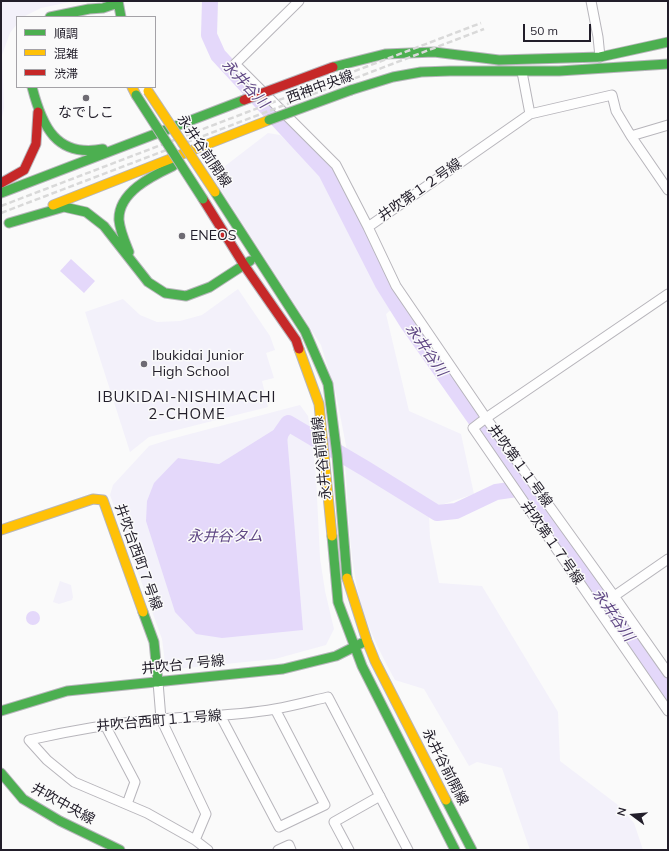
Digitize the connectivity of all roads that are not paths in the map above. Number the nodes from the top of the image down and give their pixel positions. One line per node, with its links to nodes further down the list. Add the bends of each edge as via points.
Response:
1 (299, 1): 26 (street, via 235,64 336,165)
2 (591, 1): 9 (street)
3 (118, 2): 4 (street); 7 (street)
4 (103, 4): 5 (street); 6 (street)
5 (55, 16)
6 (106, 16)
7 (121, 16)
8 (668, 42): 9 (street, 西神中央線)
9 (600, 57): 20 (street, 西神中央線, bridge, via 499,60 434,52 385,54 333,67)
10 (668, 64): 11 (street, 西神中央線, via 604,70)
11 (522, 72): 16 (street); 17 (street, 西神中央線, bridge, via 444,72 390,77)
12 (32, 88): 15 (street)
13 (147, 89): 27 (street, 永井谷前開線, bridge)
14 (134, 91): 29 (street, 永井谷前開線, bridge)
15 (38, 110): 20 (street, via 50,134 67,148 88,151); 22 (street, via 36,144 24,170)
16 (530, 114): 19 (street, 井吹第１２号線, via 612,95 616,111); 26 (street, 井吹第１２号線)
17 (269, 120): 25 (street, 西神中央線); 28 (street, via 152,176 130,193 121,206 118,219)
18 (668, 125): 19 (street)
19 (631, 136): 21 (street)
20 (132, 144): 24 (street, 西神中央線)
21 (665, 181): 23 (street)
22 (1, 183)
23 (668, 190)
24 (1, 193)
25 (5, 224): 28 (street, via 64,207 86,212 104,226)
26 (368, 227): 31 (street, 井吹第１２号線, via 396,286)
27 (257, 256): 29 (street); 36 (street, 永井谷前開線, via 305,331 328,384 348,582)
28 (130, 257): 29 (street, via 148,282 165,294 186,296 210,287)
29 (244, 265): 37 (street, 永井谷前開線, via 296,340 319,404 338,602)
30 (668, 294): 31 (street, 井吹第１１号線)
31 (485, 419): 34 (street, 井吹第１１号線); 35 (street, 井吹第１７号線, via 473,428)
32 (1, 530): 39 (street, 井吹台西町７号線, via 93,499 103,500 154,642)
33 (668, 560): 34 (street)
34 (614, 596): 35 (street); 38 (street, 井吹第１１号線)
35 (597, 608): 42 (street, 井吹第１７号線)
36 (367, 641): 37 (street, 井吹台７号線); 57 (street, 永井谷前開線, via 375,662)
37 (355, 647): 39 (street, 井吹台７号線, via 336,656 283,669); 56 (street, 永井谷前開線, via 362,666)
38 (668, 673)
39 (158, 682): 41 (street, 井吹台７号線, via 67,691); 44 (street)
40 (275, 709): 43 (street, 井吹台西町１１号線); 43 (street, via 325,805 279,827); 47 (street, 井吹台西町１１号線, via 328,697)
41 (1, 710)
42 (668, 711)
43 (220, 715): 44 (street, 井吹台西町１１号線)
44 (161, 719): 45 (street, 井吹台西町１１号線); 49 (street, via 206,814)
45 (105, 725): 48 (street, via 135,782); 48 (street, 井吹台西町１１号線, via 29,740 47,760 74,782)
46 (1, 773): 50 (street, 井吹中央線, via 23,799 60,821)
47 (380, 796): 54 (street, via 334,822); 55 (street, 井吹台西町１１号線)
48 (127, 804): 49 (street, 井吹台西町１１号線)
49 (195, 840): 51 (street, 井吹台西町１１号線)
50 (120, 850)
51 (208, 850)
52 (278, 850): 53 (street, via 289,845)
53 (291, 850)
54 (349, 850)
55 (408, 850)
56 (455, 850)
57 (472, 850)

